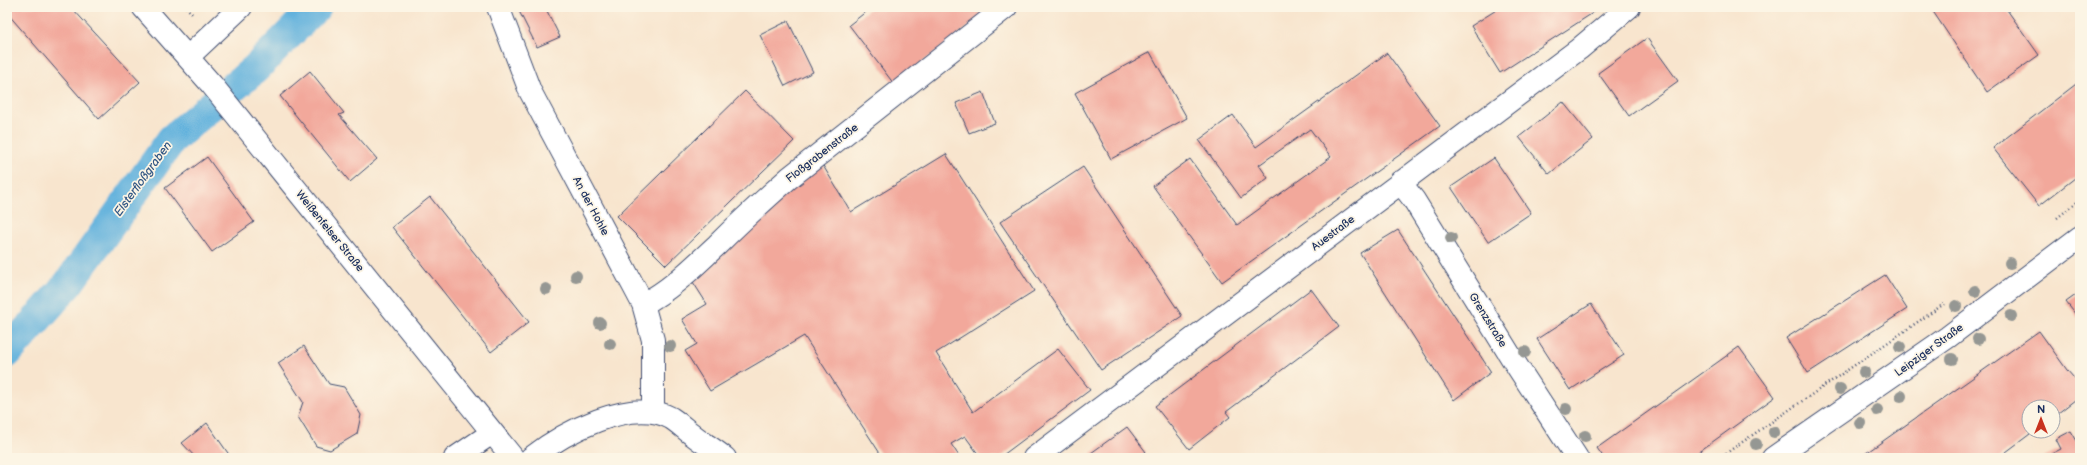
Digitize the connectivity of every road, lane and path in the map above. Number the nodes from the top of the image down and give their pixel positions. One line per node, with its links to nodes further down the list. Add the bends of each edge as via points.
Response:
1 (143, 7): 6 (street, Weißenfelser Straße)
2 (241, 7): 6 (street)
3 (498, 7): 12 (street, An der Hohle, via 530,91)
4 (1006, 7): 12 (street, Floßgrabenstraße, via 789,178 676,283)
5 (1629, 7): 7 (street, Auestraße, via 1579,49)
6 (188, 57): 14 (street, Weißenfelser Straße)
7 (1400, 182): 19 (street, Auestraße); 20 (street, Grenzstraße, via 1414,200)
8 (2080, 200): 9 (path)
9 (2056, 219)
10 (2080, 237): 22 (street, Leipziger Straße, via 1948,337)
11 (1948, 301): 21 (path)
12 (643, 304): 13 (street, An der Hohle, via 653,340)
13 (653, 412): 17 (street, via 616,416 585,425 559,438); 18 (street, via 671,418)
14 (492, 433): 15 (street); 16 (street, Weißenfelser Straße)
15 (455, 458)
16 (513, 458)
17 (531, 458)
18 (725, 458)
19 (1034, 458)
20 (1577, 458)
21 (1719, 458)
22 (1773, 458)

